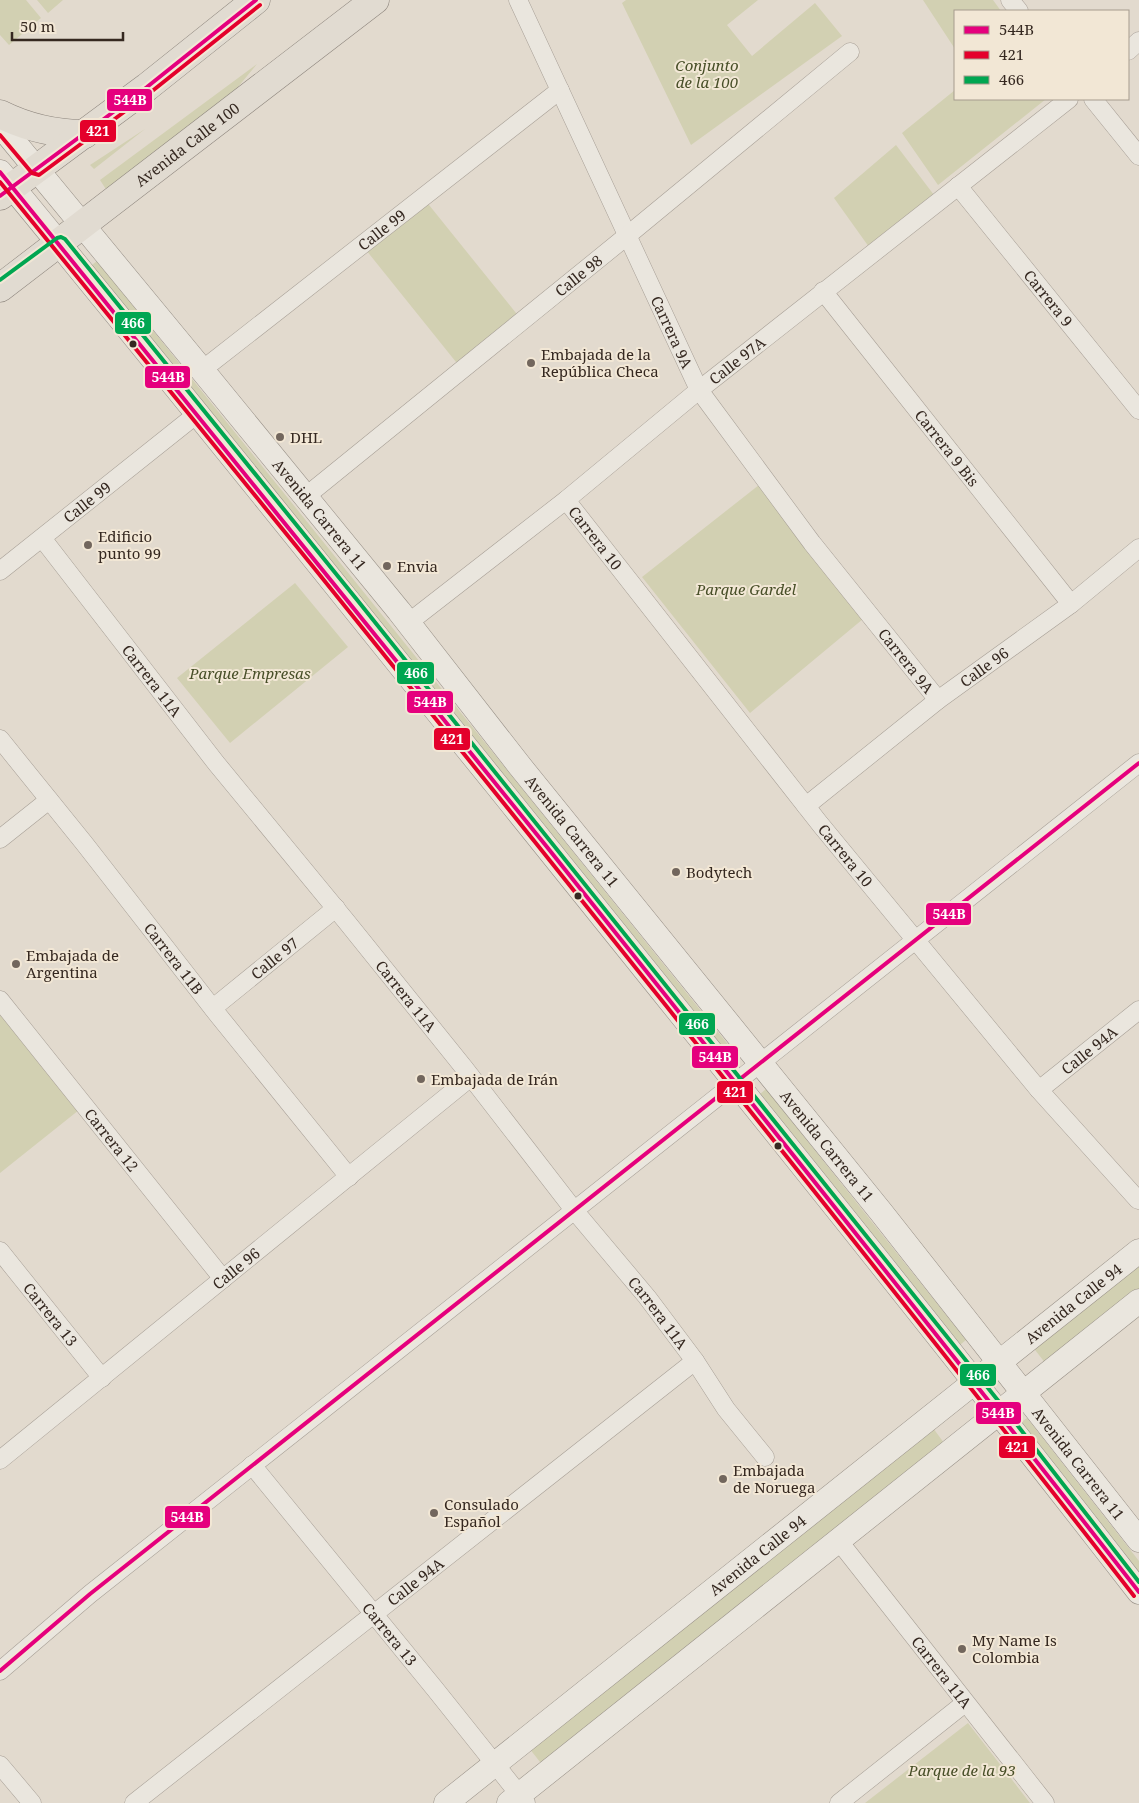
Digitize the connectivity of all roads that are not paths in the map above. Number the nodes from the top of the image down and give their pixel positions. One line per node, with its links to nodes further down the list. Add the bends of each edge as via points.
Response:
1 (256, 0): 14 (main road)
2 (375, 0): 19 (main road, Avenida Calle 100)
3 (518, 0): 9 (street, Carrera 9A)
4 (1010, 0): 5 (street)
5 (1018, 10)
6 (1139, 41): 7 (street)
7 (1129, 50)
8 (850, 52): 20 (street, Calle 98)
9 (560, 90): 20 (street, Carrera 9A); 24 (street, Calle 99)
10 (1068, 100): 18 (street, Calle 97A)
11 (1094, 100): 15 (street)
12 (0, 114): 14 (main road, via 39,130)
13 (0, 125): 16 (main road, Avenida Carrera 11)
14 (85, 134): 16 (main road)
15 (1139, 156)
16 (36, 169): 17 (main road); 19 (main road, Avenida Carrera 11)
17 (4, 185): 21 (main road, Avenida Carrera 11)
18 (958, 186): 23 (street, Calle 97A); 26 (street, Carrera 9)
19 (83, 225): 21 (main road, Avenida Calle 100); 24 (main road, Avenida Carrera 11)
20 (628, 236): 25 (street, Carrera 9A); 28 (street, Calle 98)
21 (60, 243): 22 (main road, Avenida Calle 100); 27 (main road, Avenida Carrera 11)
22 (0, 288)
23 (824, 291): 25 (street, Calle 97A); 33 (street, Carrera 9 Bis)
24 (202, 370): 28 (main road, Avenida Carrera 11)
25 (699, 390): 29 (street, Calle 97A); 35 (street, Carrera 9A, via 812,543)
26 (1139, 410)
27 (198, 414): 30 (street, Calle 99); 48 (main road, Avenida Carrera 11)
28 (305, 497): 34 (main road, Avenida Carrera 11)
29 (566, 500): 34 (street, Calle 97A); 39 (street, Carrera 10)
30 (42, 538): 32 (street, Calle 99); 41 (street, Carrera 11A, via 202,745)
31 (1139, 548): 33 (street, Calle 96)
32 (0, 572)
33 (1071, 604): 35 (street, Calle 96)
34 (408, 623): 46 (main road, Avenida Carrera 11)
35 (938, 700): 39 (street, Calle 96)
36 (0, 739): 38 (street, Carrera 11B)
37 (1139, 763): 42 (street)
38 (49, 800): 40 (street); 44 (street, Carrera 11B)
39 (806, 806): 42 (street, Carrera 10)
40 (0, 839)
41 (336, 908): 44 (street, Calle 97); 47 (street, Carrera 11A)
42 (916, 939): 46 (street); 49 (street, Carrera 10)
43 (0, 1000): 55 (street, Carrera 12)
44 (213, 1008): 50 (street, Carrera 11B)
45 (1139, 1010): 49 (street, Calle 94A)
46 (760, 1062): 48 (street); 58 (main road, Avenida Carrera 11)
47 (471, 1077): 50 (street, Calle 96); 52 (street, Carrera 11A)
48 (735, 1082): 52 (street); 60 (main road, Avenida Carrera 11)
49 (1039, 1090): 51 (street, Carrera 10)
50 (349, 1177): 55 (street, Calle 96)
51 (1138, 1200)
52 (574, 1210): 57 (street, Carrera 11A, via 647,1297); 65 (street)
53 (0, 1251): 59 (street, Carrera 13)
54 (1139, 1251): 58 (main road, Avenida Calle 94)
55 (223, 1279): 59 (street, Calle 96)
56 (1139, 1301): 61 (main road)
57 (695, 1361): 63 (street, Carrera 11A, via 726,1410); 69 (street, Calle 94A)
58 (999, 1362): 60 (main road, Avenida Calle 94); 61 (main road, Avenida Carrera 11)
59 (102, 1378): 64 (street, Calle 96)
60 (975, 1382): 62 (main road, Avenida Carrera 11); 72 (main road, Avenida Calle 94)
61 (1023, 1393): 62 (main road); 67 (main road, Avenida Carrera 11)
62 (999, 1412): 66 (main road); 68 (main road, Avenida Carrera 11)
63 (765, 1458)
64 (0, 1460)
65 (252, 1465): 69 (street, Carrera 13); 70 (street, via 90,1594)
66 (838, 1540): 71 (street, Carrera 11A); 74 (main road)
67 (1139, 1540)
68 (1139, 1592)
69 (374, 1614): 72 (street, Carrera 13); 76 (street, Calle 94A)
70 (0, 1671)
71 (965, 1703): 78 (street); 79 (street, Carrera 11A)
72 (495, 1764): 74 (street, Carrera 13); 77 (main road, Avenida Calle 94)
73 (0, 1765): 75 (street)
74 (518, 1800)
75 (32, 1803)
76 (134, 1803)
77 (446, 1803)
78 (840, 1803)
79 (1045, 1803)

